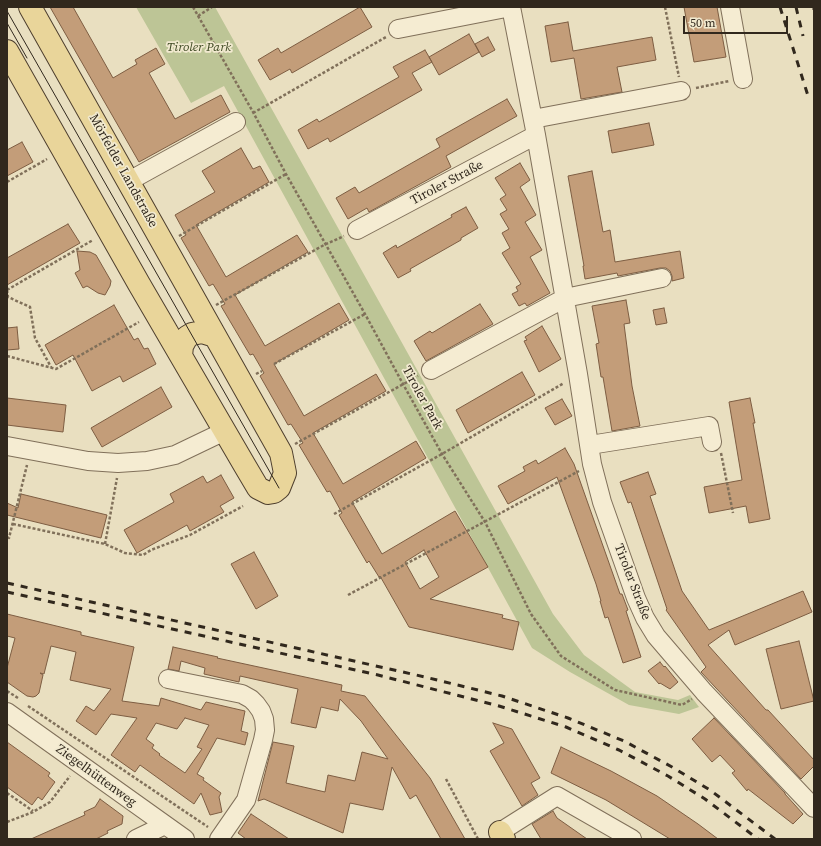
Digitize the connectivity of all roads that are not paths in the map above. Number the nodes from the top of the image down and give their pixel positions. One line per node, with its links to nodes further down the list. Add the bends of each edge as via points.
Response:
1 (30, 7): 10 (main road, Mörfelder Landstraße)
2 (511, 7): 4 (street, Tiroler Straße); 9 (street, Tiroler Straße)
3 (730, 7): 6 (street)
4 (398, 29)
5 (7, 51): 15 (main road, Mörfelder Landstraße)
6 (743, 79)
7 (681, 91): 9 (street)
8 (236, 122): 10 (street)
9 (534, 127): 11 (street, Tiroler Straße); 13 (street, Tiroler Straße)
10 (129, 181): 14 (main road, Mörfelder Landstraße)
11 (357, 230)
12 (662, 278): 13 (street)
13 (564, 298): 16 (street); 19 (street, Tiroler Straße)
14 (215, 336): 15 (main road, via 202,332 192,334 182,346); 17 (main road, Mörfelder Landstraße, via 282,454 285,473 279,488 268,493 258,488)
15 (181, 356): 17 (main road, Mörfelder Landstraße)
16 (431, 370)
17 (225, 432): 20 (street, via 175,455 120,463 88,461)
18 (712, 442): 19 (street, via 709,426)
19 (590, 445): 23 (street, Tiroler Straße, via 602,502 636,598 656,636 704,692)
20 (7, 446)
21 (168, 679): 26 (street, via 242,694 256,704 262,715 265,730 246,800)
22 (13, 705): 24 (street, Ziegelhüttenweg, via 79,764)
23 (814, 808)
24 (165, 825): 27 (street); 28 (street, Ziegelhüttenweg)
25 (502, 835): 29 (street, via 556,796)
26 (220, 838)
27 (136, 839)
28 (185, 839)
29 (632, 839)

